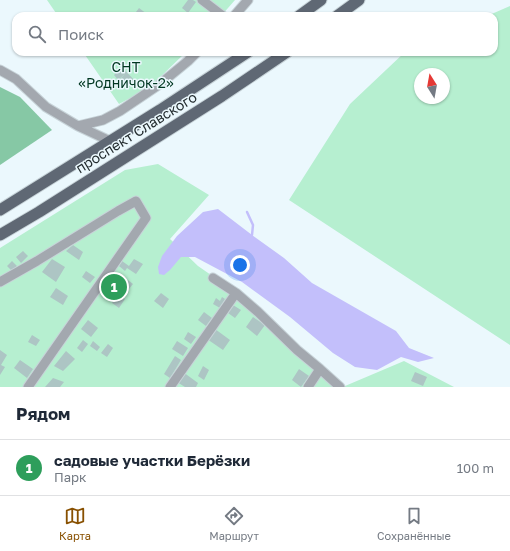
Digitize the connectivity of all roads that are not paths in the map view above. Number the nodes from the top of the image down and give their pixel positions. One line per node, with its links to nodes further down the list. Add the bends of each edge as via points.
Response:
1 (202, 0): 5 (street)
2 (248, 0): 6 (street)
3 (321, 0): 7 (main road)
4 (359, 0): 8 (main road)
5 (218, 12)
6 (238, 12)
7 (304, 12)
8 (342, 12)
9 (193, 56): 13 (street, via 160,84 120,111 103,120)
10 (242, 56): 14 (main road, проспект Славского)
11 (281, 56): 16 (main road, проспект Славского)
12 (0, 70): 13 (street, via 16,79 46,107)
13 (78, 126): 14 (street)
14 (110, 141): 15 (main road, проспект Славского)
15 (0, 210)
16 (0, 236)
17 (213, 278): 19 (street)
18 (0, 282): 21 (street, via 136,201 146,218)
19 (236, 293): 20 (street); 22 (street)
20 (320, 368): 23 (street); 24 (street)
21 (28, 387)
22 (170, 387)
23 (308, 387)
24 (340, 387)

